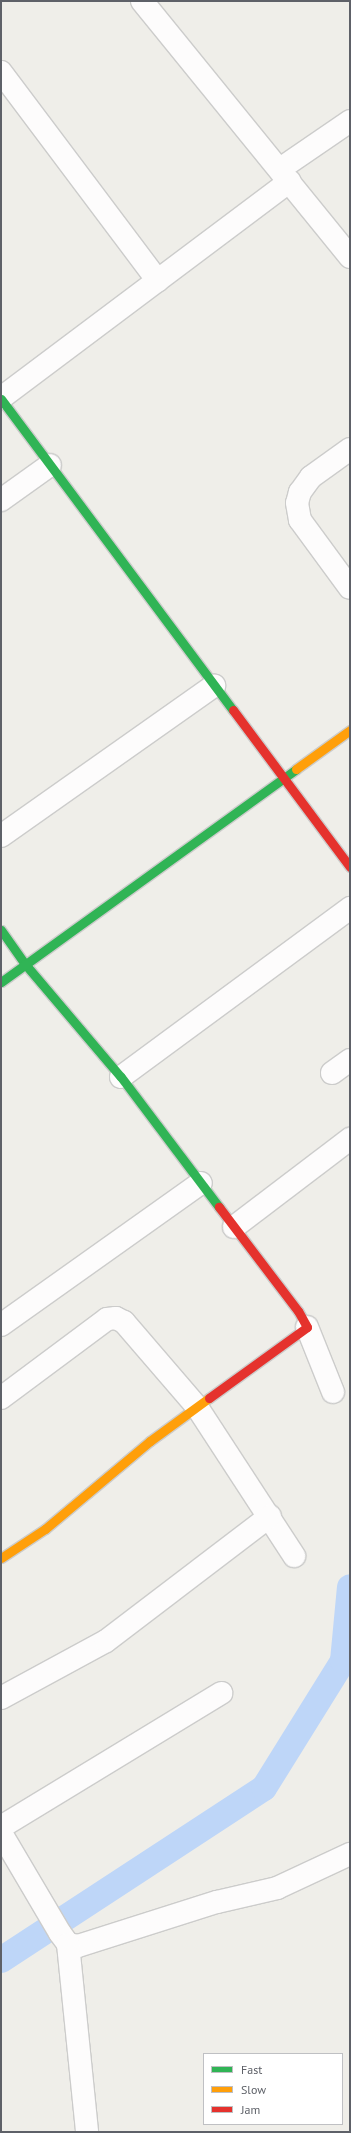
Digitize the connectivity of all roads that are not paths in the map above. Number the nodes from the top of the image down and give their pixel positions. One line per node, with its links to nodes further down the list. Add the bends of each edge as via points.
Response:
1 (142, 1): 4 (street)
2 (1, 72): 6 (street)
3 (350, 121): 4 (street)
4 (286, 175): 5 (street); 6 (street)
5 (350, 257)
6 (158, 281): 7 (street)
7 (1, 399): 9 (street)
8 (350, 449): 11 (street, via 311,477 300,492 297,503 300,520)
9 (50, 466): 10 (street); 12 (street)
10 (1, 500)
11 (350, 588)
12 (214, 686): 14 (street); 15 (street)
13 (350, 730): 14 (street)
14 (284, 780): 16 (street); 19 (street)
15 (1, 836)
16 (350, 867)
17 (350, 908): 23 (street)
18 (1, 930): 19 (street)
19 (25, 964): 20 (street); 23 (street)
20 (1, 982)
21 (350, 1060): 22 (street)
22 (332, 1074)
23 (121, 1077): 25 (street)
24 (350, 1139): 26 (street)
25 (201, 1183): 26 (street); 27 (street)
26 (234, 1227): 28 (street)
27 (1, 1325)
28 (307, 1327): 29 (street); 31 (street)
29 (334, 1392)
30 (1, 1398): 31 (street, via 107,1319 116,1318 124,1322)
31 (197, 1407): 32 (street); 34 (street, via 119,1466 44,1529)
32 (270, 1516): 33 (street); 36 (street, via 106,1641)
33 (294, 1556)
34 (1, 1558)
35 (221, 1693): 37 (street)
36 (1, 1698)
37 (1, 1827)
38 (5, 1847): 40 (street)
39 (350, 1854): 40 (street, via 266,1891 217,1902 93,1943 78,1946)
40 (64, 1938): 41 (street)
41 (87, 2132)

